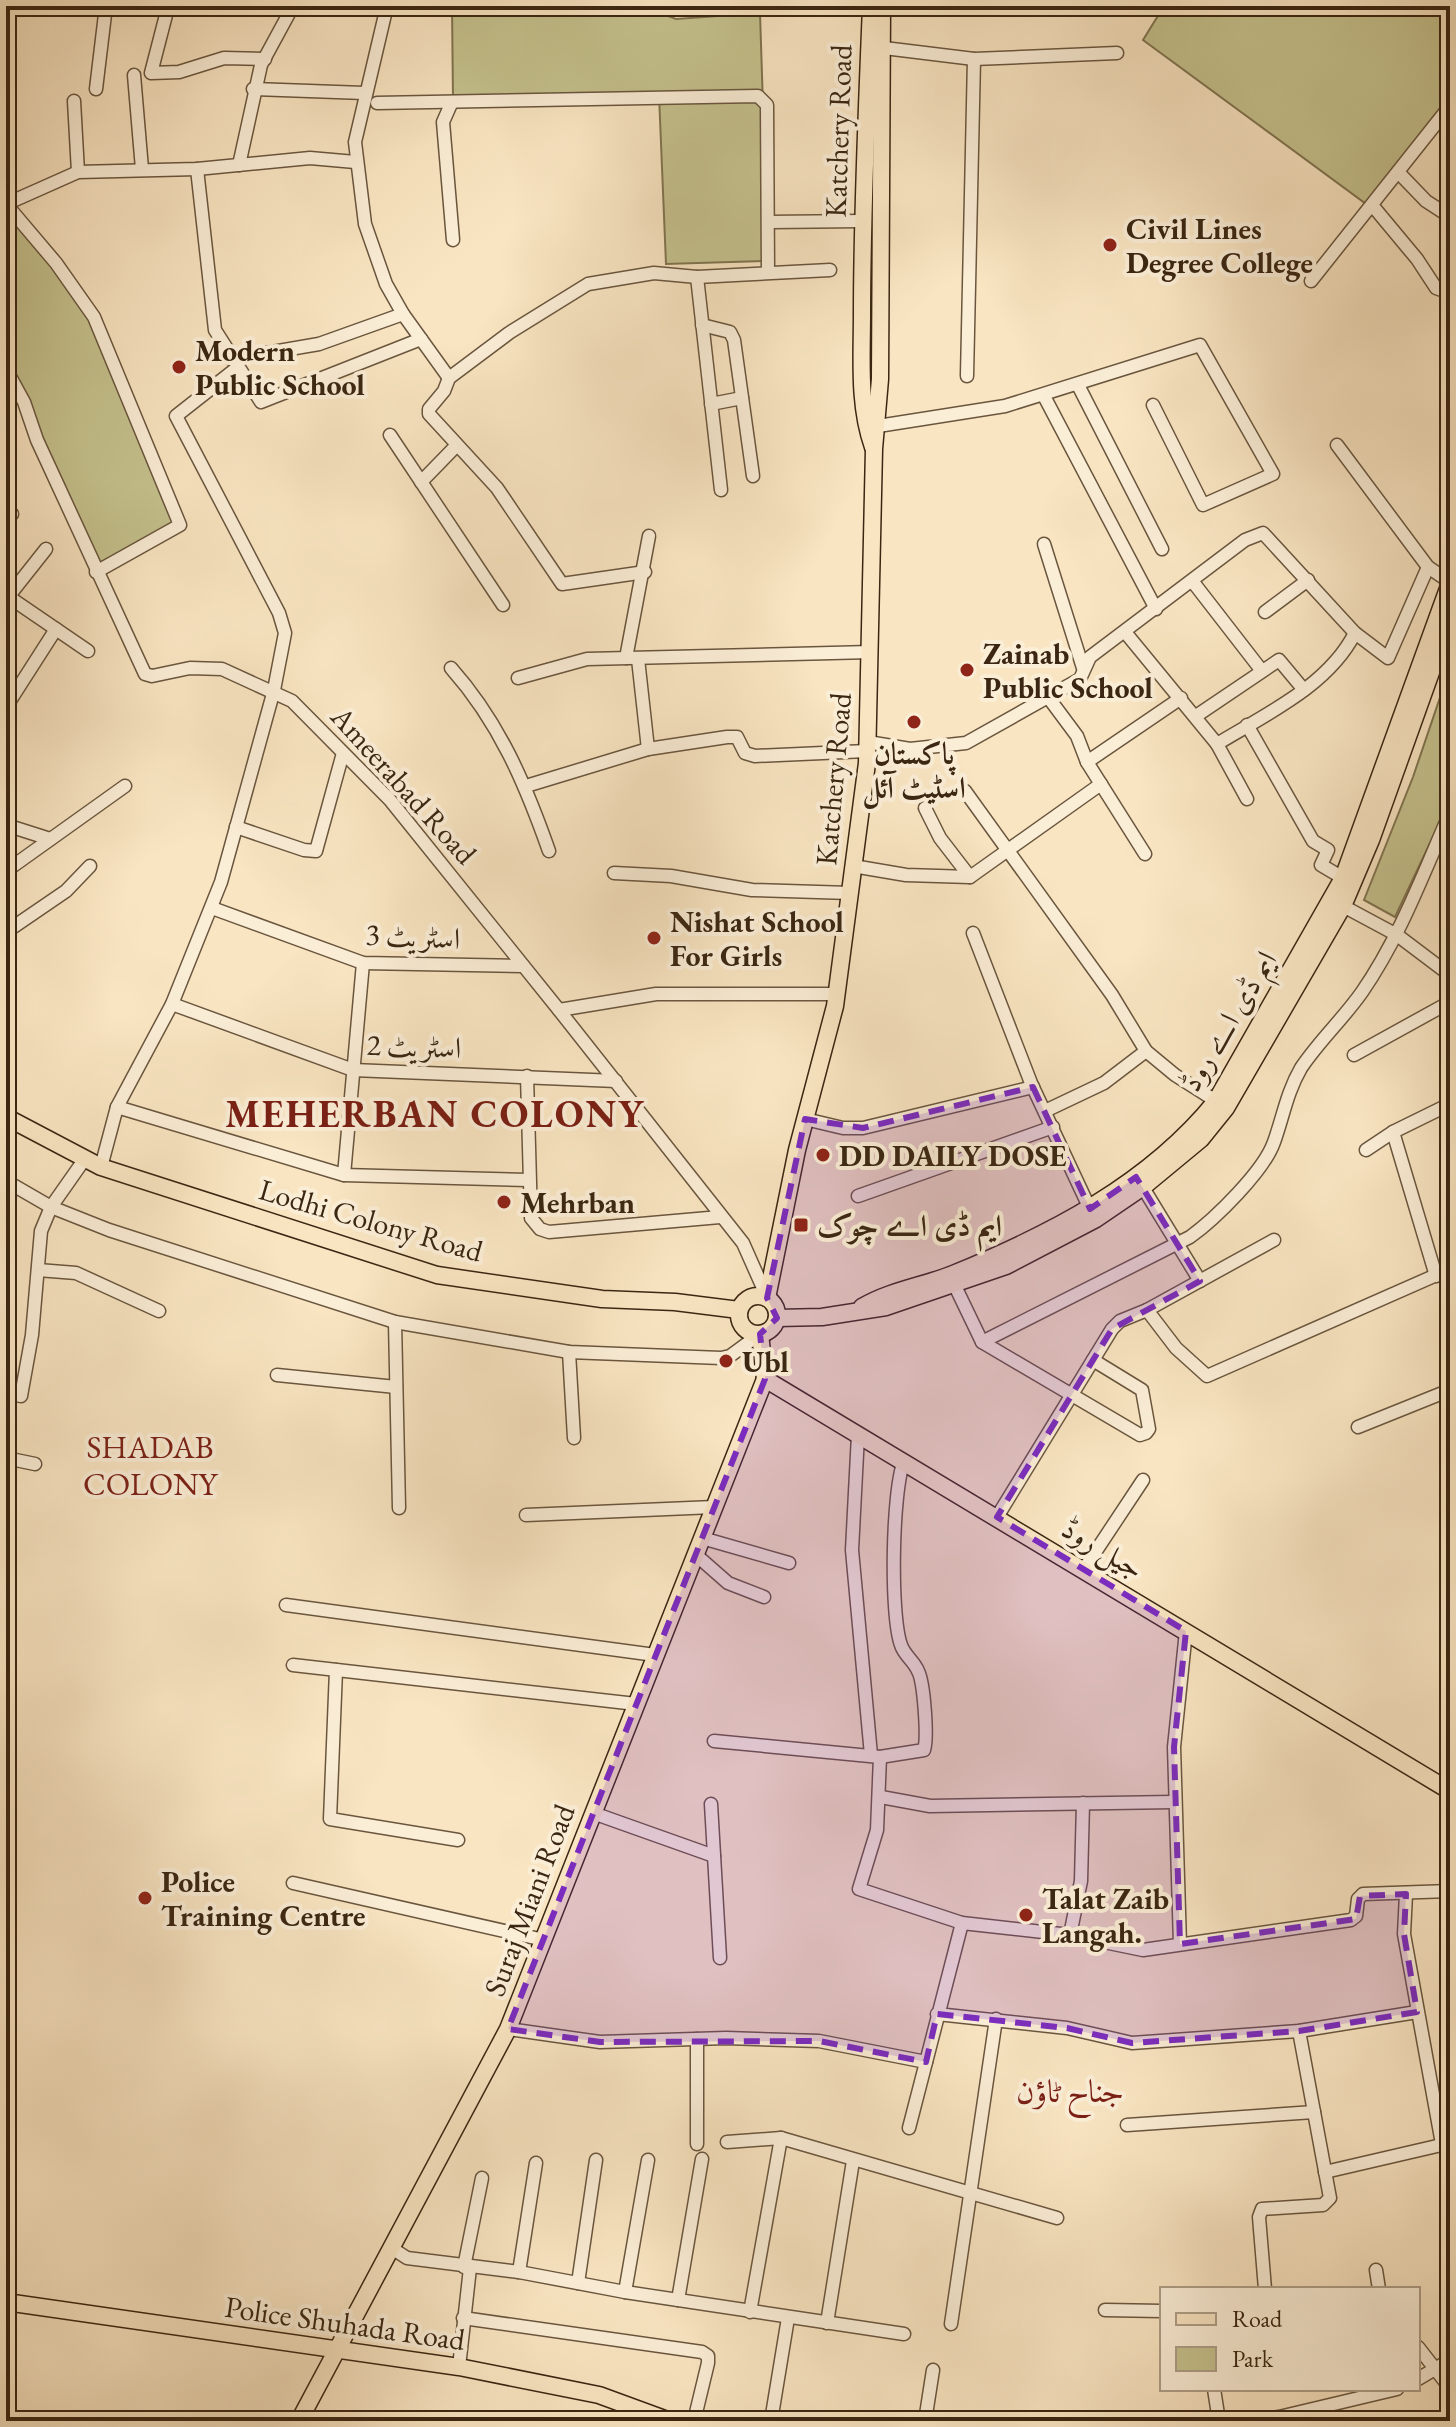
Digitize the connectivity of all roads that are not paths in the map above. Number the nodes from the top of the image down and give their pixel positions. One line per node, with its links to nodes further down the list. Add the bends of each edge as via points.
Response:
1 (11, 6): 8 (street)
2 (106, 6): 14 (street)
3 (293, 6): 11 (street)
4 (387, 6): 16 (street)
5 (871, 6): 9 (main road, Katchery Road)
6 (882, 6): 9 (main road, Katchery Road)
7 (166, 15): 11 (street, via 151,73 179,72 224,58)
8 (6, 23)
9 (875, 47): 12 (street); 23 (main road, Katchery Road)
10 (1117, 53): 12 (street)
11 (265, 59): 15 (street)
12 (974, 59): 46 (street)
13 (134, 75): 24 (street)
14 (96, 89)
15 (253, 89): 16 (street); 22 (street)
16 (364, 93): 21 (street)
17 (74, 101): 26 (street)
18 (377, 103): 19 (street)
19 (451, 104): 32 (street, via 758,96 767,105); 33 (street, via 443,122)
20 (1450, 106): 27 (street)
21 (355, 162): 22 (street, via 310,158); 41 (street, via 371,248)
22 (239, 165): 25 (street)
23 (873, 165): 31 (main road, Katchery Road); 34 (main road, Katchery Road)
24 (142, 169): 25 (street); 26 (street)
25 (197, 169): 44 (street, via 215,330)
26 (78, 172): 28 (street)
27 (1398, 172): 29 (street); 30 (street)
28 (6, 204): 68 (street, via 94,317 180,525)
29 (1372, 205): 39 (street); 40 (street, via 1436,288)
30 (1449, 216)
31 (862, 221): 32 (street); 35 (main road, Katchery Road)
32 (770, 222): 37 (street)
33 (453, 240)
34 (880, 266): 35 (main road); 48 (main road, Katchery Road)
35 (862, 267): 49 (main road, Katchery Road)
36 (830, 270): 37 (street)
37 (768, 272): 38 (street)
38 (697, 277): 42 (street); 47 (street, via 654,273 588,284)
39 (1311, 281)
40 (1450, 293)
41 (403, 314): 43 (street); 44 (street, via 319,344)
42 (702, 325): 52 (street, via 730,332); 53 (street)
43 (421, 339): 44 (street, via 265,402); 47 (street)
44 (234, 364): 88 (street, via 176,416 279,613 285,633)
45 (6, 369): 68 (street, Ameerabad Road)
46 (967, 376)
47 (449, 378): 58 (street, via 428,412)
48 (880, 379): 49 (main road); 55 (main road, Katchery Road)
49 (862, 380): 59 (main road, Katchery Road, via 864,423)
50 (1078, 385): 51 (street); 54 (street, via 1202,346 1273,474 1203,505); 66 (street)
51 (1044, 396): 55 (street); 75 (street)
52 (742, 398): 53 (street); 60 (street)
53 (711, 404): 62 (street)
54 (1153, 405)
55 (878, 426): 59 (main road, Katchery Road)
56 (390, 435): 61 (street)
57 (1337, 445): 67 (street)
58 (456, 446): 61 (street); 69 (street, via 497,488 562,584)
59 (874, 449): 82 (main road, Katchery Road)
60 (753, 476)
61 (421, 482): 74 (street)
62 (721, 490)
63 (649, 536): 69 (street)
64 (1044, 544): 85 (street)
65 (46, 549): 73 (street)
66 (1162, 549)
67 (1428, 567): 72 (street); 80 (street, via 1388,658)
68 (96, 572): 88 (street, Ameerabad Road, via 147,675 211,667)
69 (645, 572): 83 (street)
70 (1308, 580): 71 (street, via 1265,533 1245,540); 76 (street); 80 (street)
71 (1193, 582): 75 (street); 86 (street)
72 (1450, 583): 109 (main road, ایم ڈی اے روڈ)
73 (7, 596): 78 (street)
74 (503, 605)
75 (1156, 609): 79 (street)
76 (1265, 612)
77 (1450, 619): 109 (main road, ایم ڈی اے روڈ)
78 (56, 629): 81 (street); 92 (street)
79 (1125, 632): 85 (street); 91 (street)
80 (1355, 633): 89 (street)
81 (88, 651)
82 (871, 652): 83 (street); 96 (main road, Katchery Road)
83 (632, 659): 87 (street, via 587,659); 97 (street)
84 (451, 668): 102 (street, via 497,727)
85 (1083, 668): 90 (street, via 1080,679)
86 (1262, 671): 89 (street, via 1279,660); 93 (street)
87 (518, 678)
88 (274, 690): 98 (street, Ameerabad Road, via 292,701); 108 (street)
89 (1304, 690): 94 (street)
90 (1048, 697): 96 (street, via 953,746); 99 (street, via 1077,736)
91 (1181, 698): 93 (street); 99 (street)
92 (6, 707)
93 (1196, 716): 95 (street)
94 (1247, 725): 95 (street); 119 (street, via 1313,841 1328,850 1321,865)
95 (1217, 744): 104 (street)
96 (868, 747): 97 (street, via 755,756 745,753 733,736); 115 (main road, Katchery Road)
97 (648, 749): 102 (street)
98 (343, 753): 108 (street, via 316,851); 127 (street, Ameerabad Road, via 390,800)
99 (1087, 762): 100 (street)
100 (1101, 784): 112 (street); 113 (street)
101 (125, 786): 110 (street)
102 (526, 786): 111 (street)
103 (965, 791): 112 (street)
104 (1247, 799)
105 (925, 808): 118 (street)
106 (1450, 813): 125 (street)
107 (6, 825): 110 (street)
108 (236, 827): 122 (street)
109 (1365, 838): 119 (main road, ایم ڈی اے روڈ); 121 (main road, ایم ڈی اے روڈ)
110 (50, 839): 116 (street)
111 (549, 851)
112 (1009, 851): 118 (street); 134 (street)
113 (1145, 854)
114 (90, 866): 123 (street, via 66,891)
115 (853, 866): 118 (street); 120 (main road, Katchery Road)
116 (6, 871)
117 (614, 873): 120 (street, via 752,890)
118 (970, 877)
119 (1343, 878): 129 (main road, ایم ڈی اے روڈ)
120 (850, 893): 130 (main road, Katchery Road)
121 (1343, 906): 125 (street); 129 (main road, ایم ڈی اے روڈ)
122 (212, 908): 126 (street, اسٹریٹ 3); 132 (street)
123 (6, 932)
124 (973, 933): 139 (street)
125 (1397, 935): 128 (street); 160 (street, via 1363,991 1302,1068 1273,1145 1254,1173 1204,1227)
126 (363, 963): 127 (street, اسٹریٹ 3); 136 (street)
127 (523, 966): 133 (street, Ameerabad Road)
128 (1450, 973)
129 (1294, 980): 140 (main road, ایم ڈی اے روڈ); 154 (main road, ایم ڈی اے روڈ, via 1226,1108 1201,1139)
130 (837, 994): 133 (street, via 656,994); 145 (main road, Katchery Road)
131 (1450, 1002): 135 (street)
132 (172, 1004): 136 (street, اسٹریٹ 2); 142 (street)
133 (559, 1010): 138 (street, Ameerabad Road)
134 (1146, 1051): 140 (street); 143 (street, via 1104,1083)
135 (1354, 1055)
136 (353, 1070): 137 (street, اسٹریٹ 2); 151 (street)
137 (527, 1076): 138 (street, اسٹریٹ 2); 152 (street)
138 (616, 1081): 158 (street, Ameerabad Road)
139 (1033, 1087): 143 (street); 145 (street, via 863,1128)
140 (1216, 1101): 154 (main road, ایم ڈی اے روڈ)
141 (1450, 1104): 147 (street)
142 (117, 1107): 150 (street); 151 (street)
143 (1045, 1111): 146 (street)
144 (6, 1117): 149 (main road, Lodhi Colony Road)
145 (805, 1119): 166 (main road, Katchery Road)
146 (1053, 1127): 155 (street); 157 (street)
147 (1393, 1132): 148 (street); 163 (street)
148 (1366, 1150)
149 (84, 1160): 150 (main road, Lodhi Colony Road); 156 (street)
150 (101, 1167): 167 (main road, Lodhi Colony Road, via 437,1275 602,1299)
151 (344, 1175): 152 (street)
152 (528, 1180): 158 (street, via 531,1218 544,1231)
153 (6, 1181): 156 (street)
154 (1140, 1182): 157 (main road, ایم ڈی اے روڈ); 160 (street); 165 (main road, ایم ڈی اے روڈ, via 1071,1233)
155 (858, 1196)
156 (51, 1207): 162 (street, via 41,1231); 172 (street)
157 (1090, 1209): 168 (main road, ایم ڈی اے روڈ, via 1003,1253)
158 (720, 1217): 166 (street, Ameerabad Road, via 743,1243)
159 (1274, 1240): 164 (street)
160 (1179, 1243): 164 (street); 174 (street)
161 (1450, 1269): 163 (street)
162 (38, 1270): 170 (street, via 76,1273); 181 (street, via 21,1396)
163 (1436, 1276): 169 (street, via 1207,1376 1176,1348)
164 (1200, 1281): 169 (street)
165 (955, 1286): 168 (main road, ایم ڈی اے روڈ); 174 (street)
166 (767, 1298): 167 (main road, via 751,1296); 171 (main road)
167 (739, 1310): 173 (main road, via 744,1329)
168 (857, 1310): 171 (main road, ایم ڈی اے روڈ)
169 (1147, 1310): 176 (street, via 1120,1321)
170 (159, 1311)
171 (777, 1318): 173 (main road)
172 (395, 1322): 175 (street); 179 (street)
173 (760, 1334): 175 (street, via 721,1358); 178 (main road)
174 (982, 1342): 182 (street)
175 (569, 1352): 185 (street)
176 (1093, 1360): 182 (street); 182 (street, via 1142,1390 1149,1429 1140,1435)
177 (277, 1375): 179 (street)
178 (765, 1379): 184 (main road, جیل روڈ); 190 (main road, Suraj Miani Road)
179 (396, 1387): 191 (street)
180 (1450, 1390): 183 (street)
181 (6, 1393)
182 (1072, 1394): 193 (street)
183 (1358, 1427)
184 (858, 1435): 187 (main road, جیل روڈ); 205 (street, via 852,1550)
185 (574, 1438)
186 (6, 1458): 188 (street)
187 (904, 1461): 193 (main road, جیل روڈ); 205 (street, via 898,1476 894,1539 898,1634 920,1672 926,1743 921,1753)
188 (35, 1464)
189 (1143, 1480): 196 (street)
190 (714, 1507): 192 (street); 194 (main road, Suraj Miani Road)
191 (399, 1508)
192 (526, 1515)
193 (997, 1517): 196 (main road, جیل روڈ)
194 (698, 1546): 195 (street); 197 (street, via 728,1583); 200 (main road, Suraj Miani Road)
195 (789, 1563)
196 (1084, 1569): 199 (main road, جیل روڈ)
197 (764, 1597)
198 (286, 1605): 200 (street)
199 (1186, 1631): 206 (main road, جیل روڈ); 208 (street)
200 (655, 1655): 203 (main road, Suraj Miani Road)
201 (293, 1665): 202 (street)
202 (336, 1670): 203 (street); 212 (street, via 330,1819)
203 (636, 1704): 211 (main road, Suraj Miani Road)
204 (714, 1741): 205 (street)
205 (876, 1756): 207 (street)
206 (1450, 1791)
207 (881, 1797): 209 (street, via 930,1806); 217 (street, via 859,1889)
208 (1173, 1802): 209 (street); 220 (street)
209 (1083, 1803): 218 (street, via 1081,1881)
210 (711, 1804): 213 (street)
211 (593, 1813): 213 (street); 219 (main road, Suraj Miani Road)
212 (458, 1840)
213 (714, 1856): 221 (street)
214 (293, 1883): 219 (street)
215 (1450, 1891): 216 (street)
216 (1406, 1894): 220 (street, via 1360,1896 1351,1920); 222 (street, via 1404,1934)
217 (962, 1923): 218 (street); 223 (street)
218 (1070, 1935): 220 (street, via 1143,1950)
219 (544, 1940): 225 (main road, Suraj Miani Road)
220 (1180, 1944)
221 (720, 1958)
222 (1417, 2012): 226 (street); 235 (street)
223 (937, 2014): 224 (street); 228 (street)
224 (996, 2019): 226 (street, via 1132,2043); 243 (street)
225 (508, 2029): 227 (street, via 600,2042); 245 (main road, Suraj Miani Road)
226 (1299, 2031): 229 (street)
227 (697, 2039): 228 (street, via 819,2041); 234 (street)
228 (926, 2062): 231 (street)
229 (1314, 2112): 230 (street); 241 (street)
230 (1127, 2125)
231 (909, 2128)
232 (781, 2138): 233 (street); 239 (street); 257 (street)
233 (727, 2142)
234 (697, 2144)
235 (1446, 2144): 241 (street)
236 (702, 2159): 253 (street)
237 (596, 2160): 249 (street)
238 (648, 2160): 252 (street)
239 (853, 2161): 243 (street); 260 (street)
240 (536, 2163): 248 (street)
241 (1325, 2172): 250 (street, via 1327,2203 1262,2209)
242 (482, 2178): 246 (street)
243 (971, 2193): 244 (street); 261 (street)
244 (1057, 2218)
245 (390, 2247): 246 (street, via 407,2258); 264 (main road, Suraj Miani Road)
246 (467, 2267): 248 (street); 258 (street)
247 (1376, 2270): 251 (street)
248 (519, 2272): 249 (street)
249 (578, 2283): 252 (street)
250 (1265, 2287)
251 (1379, 2287)
252 (625, 2292): 253 (street)
253 (678, 2300): 257 (street)
254 (6, 2302): 264 (main road, Police Shuhada Road)
255 (1105, 2310): 256 (street)
256 (1160, 2311)
257 (750, 2312): 259 (street)
258 (463, 2318): 266 (street); 276 (street, via 702,2352 708,2363)
259 (788, 2318): 260 (street); 277 (street)
260 (827, 2323): 262 (street)
261 (951, 2324)
262 (904, 2334)
263 (1420, 2349): 267 (street)
264 (336, 2350): 266 (main road, Police Shuhada Road); 274 (main road, Suraj Miani Road)
265 (1450, 2360): 267 (street)
266 (459, 2367): 275 (main road, Police Shuhada Road, via 599,2395)
267 (1436, 2368): 269 (street); 270 (street)
268 (933, 2370): 278 (street)
269 (1420, 2378)
270 (1450, 2388)
271 (1214, 2391): 280 (street)
272 (1389, 2391): 281 (street)
273 (961, 2418): 279 (street)
274 (303, 2419)
275 (670, 2421)
276 (694, 2421)
277 (771, 2421)
278 (925, 2421)
279 (946, 2421)
280 (1219, 2421)
281 (1242, 2421)

